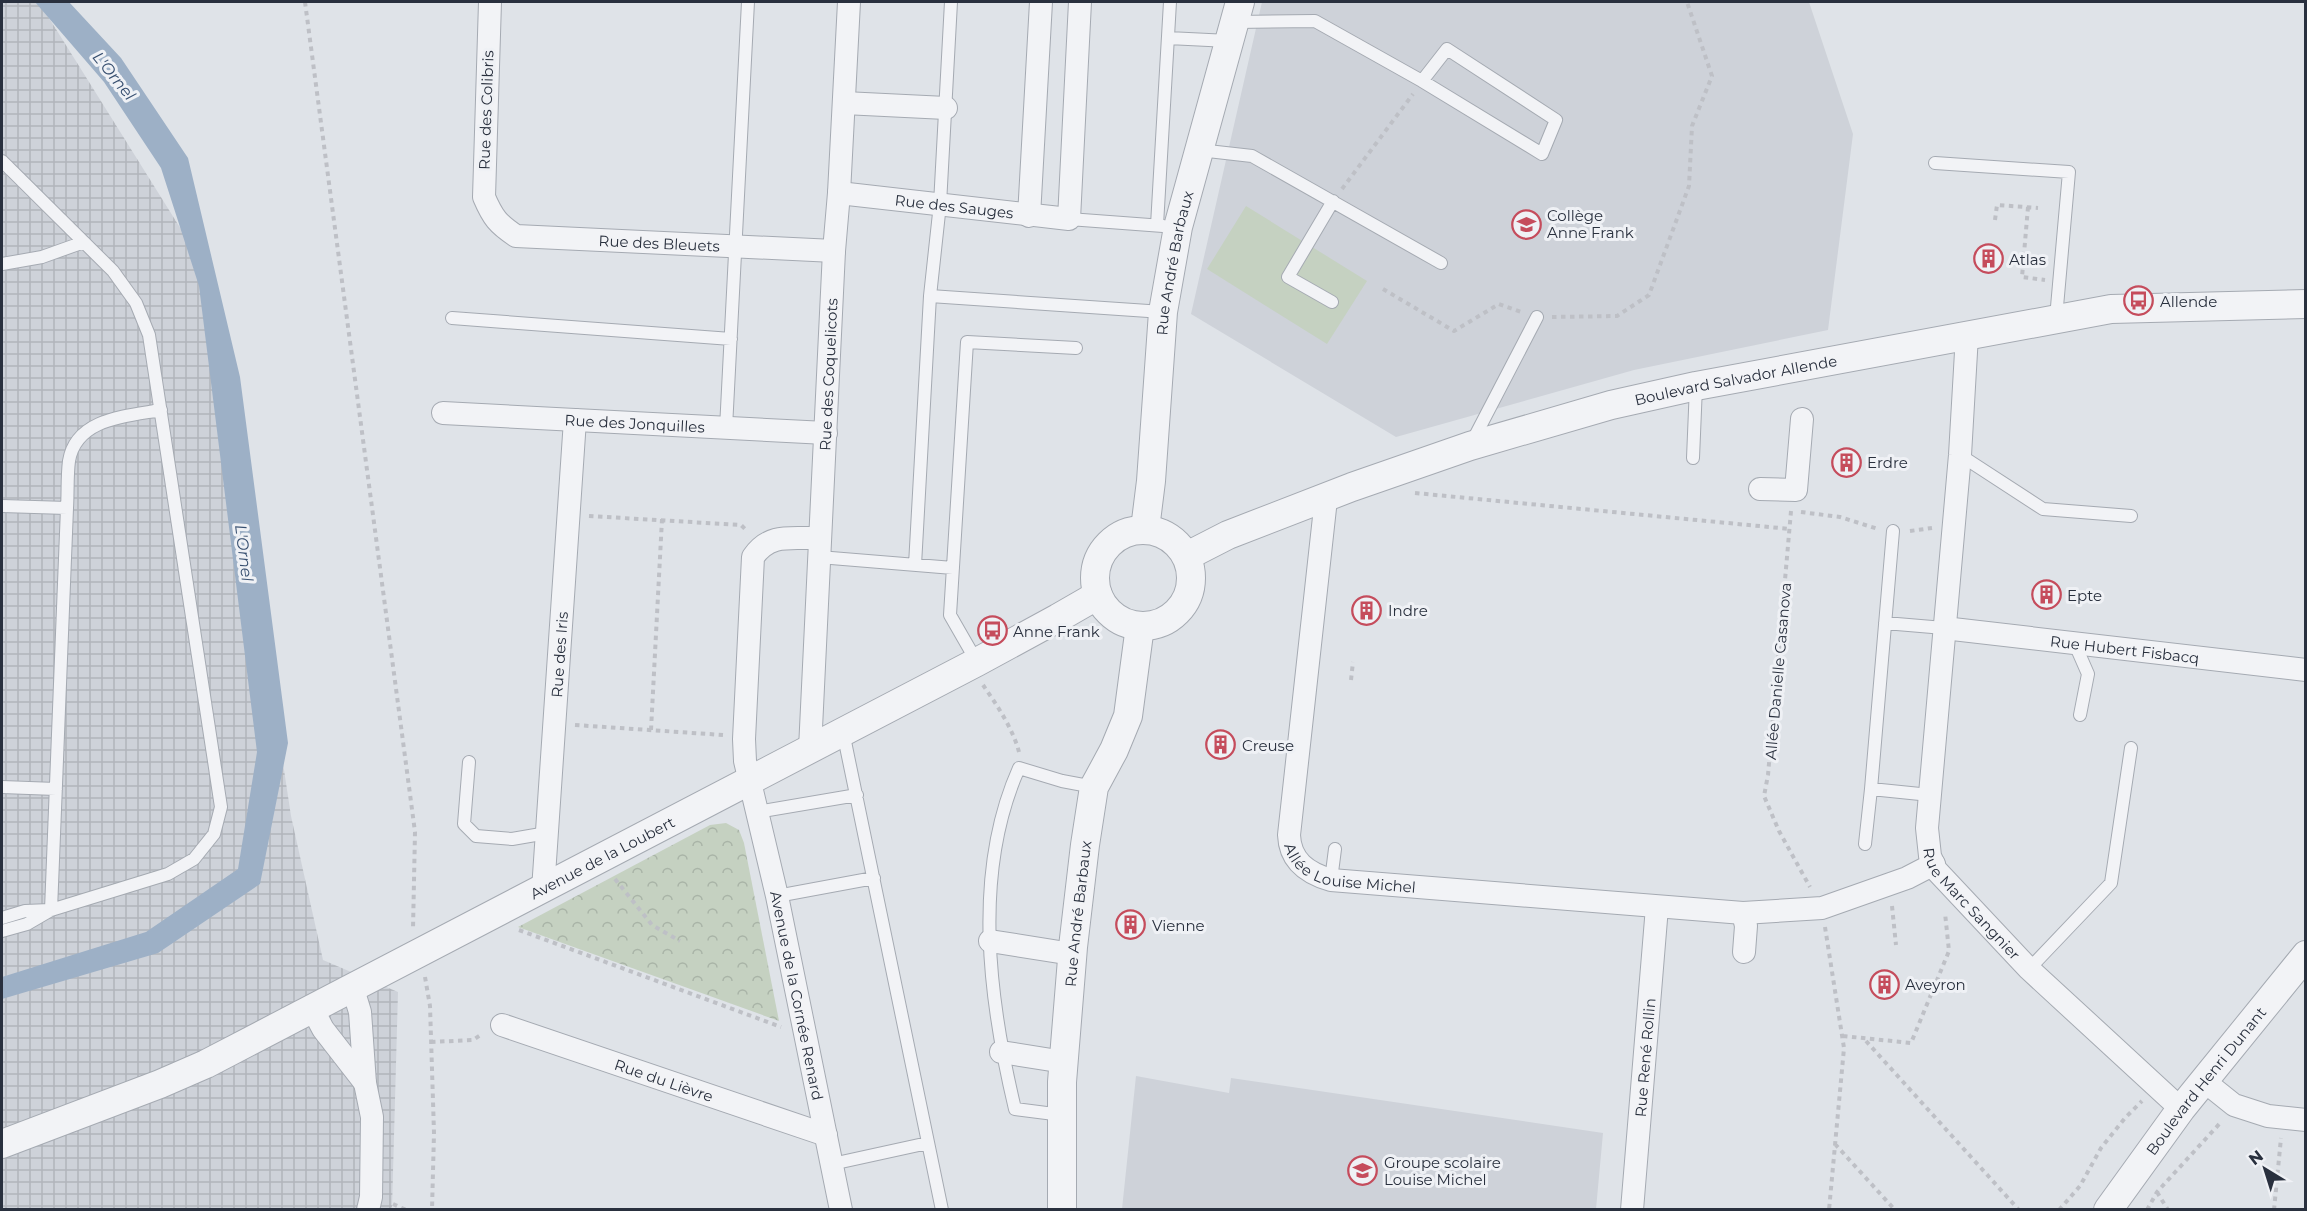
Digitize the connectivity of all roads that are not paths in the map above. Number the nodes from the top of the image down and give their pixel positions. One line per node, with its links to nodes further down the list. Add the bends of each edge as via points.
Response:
1 (490, 2): 21 (street, Rue des Colibris, via 484,197)
2 (748, 2): 26 (lane)
3 (849, 2): 13 (street, Rue des Coquelicots)
4 (951, 2): 14 (lane)
5 (1041, 2): 10 (street)
6 (1080, 2): 11 (street)
7 (1170, 2): 9 (lane)
8 (1234, 22): 9 (lane); 12 (lane, via 1315,21); 15 (street, Rue André Barbaux)
9 (1168, 38): 24 (lane)
10 (1038, 63): 11 (street); 22 (street)
11 (1077, 65): 23 (street)
12 (1422, 81): 12 (lane, via 1512,136 1542,154 1556,120 1447,49)
13 (844, 103): 14 (street); 18 (street, Rue des Coquelicots)
14 (946, 108): 20 (lane)
15 (1199, 150): 19 (lane, via 1252,156); 24 (street, Rue André Barbaux)
16 (2, 161): 25 (lane)
17 (1935, 163): 36 (lane, via 2069,172)
18 (839, 194): 20 (street, Rue des Sauges); 27 (street, Rue des Coquelicots)
19 (1333, 201): 28 (lane); 31 (lane, via 1288,277)
20 (940, 204): 22 (street, Rue des Sauges); 30 (lane)
21 (492, 216): 26 (street, Rue des Bleuets, via 516,236)
22 (1029, 216): 23 (street, Rue des Sauges)
23 (1069, 219): 24 (lane)
24 (1167, 226): 33 (street, Rue André Barbaux)
25 (84, 242): 29 (lane, via 42,257); 41 (lane, via 113,271 136,303 149,335)
26 (736, 246): 27 (street, Rue des Bleuets); 38 (lane)
27 (834, 251): 46 (street, Rue des Coquelicots)
28 (1441, 263)
29 (2, 264)
30 (930, 296): 33 (lane); 59 (lane)
31 (1332, 302)
32 (2306, 304): 36 (street, Boulevard Salvador Allende, via 2111,309)
33 (1162, 312): 55 (street, Rue André Barbaux)
34 (1537, 317): 47 (lane)
35 (452, 318): 38 (lane)
36 (2056, 318): 37 (street, Boulevard Salvador Allende)
37 (1967, 335): 40 (street, Boulevard Salvador Allende); 48 (street, Rue Marc Sangnier)
38 (731, 339): 45 (lane)
39 (1076, 348): 60 (lane, via 967,342)
40 (1696, 386): 47 (street, Boulevard Salvador Allende, via 1611,405); 49 (lane)
41 (161, 410): 53 (lane, via 93,426 76,440 69,460); 90 (lane, via 221,807 213,834 195,859 168,874)
42 (442, 412): 44 (street, Rue des Jonquilles)
43 (1802, 419): 50 (street, via 1794,500)
44 (575, 420): 45 (street, Rue des Jonquilles); 81 (street, Rue des Iris)
45 (726, 428): 46 (street, Rue des Jonquilles)
46 (826, 433): 57 (street, Rue des Coquelicots)
47 (1470, 446): 51 (street, Boulevard Salvador Allende)
48 (1960, 455): 54 (lane, via 2043,509); 64 (street, Rue Marc Sangnier)
49 (1693, 458)
50 (1760, 489)
51 (1326, 498): 58 (street, Boulevard Salvador Allende, via 1228,535); 86 (street, Allée Louise Michel, via 1289,846 1305,869)
52 (2, 506): 53 (lane)
53 (68, 508): 76 (lane)
54 (2131, 516)
55 (1145, 529): 58 (street, via 1176,542); 61 (street, via 1119,536 1104,550 1096,568)
56 (1893, 531): 62 (lane)
57 (819, 548): 59 (lane); 71 (street, Rue des Coquelicots); 73 (street, Avenue de la Cornée Renard, via 771,539 753,557 744,739)
58 (1187, 556): 63 (street, via 1192,572 1191,589 1184,604 1165,621)
59 (915, 565): 60 (lane)
60 (953, 568): 67 (lane, via 950,615)
61 (1098, 594): 63 (street, via 1114,617); 67 (street, Avenue de la Loubert)
62 (1885, 623): 64 (lane); 77 (lane)
63 (1140, 626): 75 (street, Rue André Barbaux, via 1128,716)
64 (1944, 628): 65 (street, Rue Hubert Fisbacq); 79 (street, Rue Marc Sangnier)
65 (2074, 642): 66 (street, Rue Hubert Fisbacq); 68 (lane, via 2088,674)
66 (2306, 670)
67 (979, 672): 69 (street, Avenue de la Loubert)
68 (2080, 715)
69 (843, 732): 71 (street, Avenue de la Loubert); 78 (lane)
70 (2131, 748): 98 (lane, via 2111,883)
71 (810, 749): 73 (street, Avenue de la Loubert)
72 (469, 762): 81 (lane, via 464,824 476,836 512,839)
73 (749, 781): 80 (street, Avenue de la Cornée Renard); 87 (street, Avenue de la Loubert)
74 (2, 787): 76 (lane)
75 (1094, 787): 94 (lane, via 1019,768 996,845); 96 (street, Rue André Barbaux)
76 (56, 789): 90 (lane)
77 (1871, 789): 79 (lane); 82 (lane)
78 (858, 795): 80 (lane); 85 (lane)
79 (1930, 795): 84 (street, Rue Marc Sangnier, via 1927,843)
80 (757, 812): 88 (street, Avenue de la Cornée Renard)
81 (547, 833): 87 (street, Rue des Iris)
82 (1864, 844)
83 (1335, 849): 86 (lane)
84 (1934, 864): 91 (street, Allée Louise Michel, via 1890,885 1822,908); 98 (street, Rue Marc Sangnier)
85 (874, 878): 88 (lane); 112 (lane)
86 (1331, 879): 89 (street, Allée Louise Michel)
87 (543, 890): 99 (street, Avenue de la Loubert)
88 (777, 896): 111 (street, Avenue de la Cornée Renard)
89 (1657, 906): 91 (street, Allée Louise Michel); 119 (street, Rue René Rollin)
90 (51, 910): 92 (lane, via 25,911); 93 (lane, via 27,924)
91 (1743, 913): 95 (street)
92 (2, 918)
93 (2, 931)
94 (990, 941): 96 (street); 102 (lane, via 991,982)
95 (1744, 952)
96 (1072, 954): 103 (street, Rue André Barbaux)
97 (2306, 955): 104 (street, Boulevard Henri Dunant)
98 (2029, 969): 107 (street, Rue Marc Sangnier)
99 (353, 989): 100 (street, Avenue de la Loubert); 105 (street, via 360,1012)
100 (313, 1010): 105 (street); 106 (street, Avenue de la Loubert, via 206,1064)
101 (502, 1025): 111 (street, Rue du Lièvre)
102 (1001, 1052): 103 (street); 108 (lane, via 1015,1109)
103 (1064, 1062): 108 (street, Rue André Barbaux)
104 (2204, 1081): 107 (street, Boulevard Henri Dunant); 109 (street, via 2234,1105 2282,1119)
105 (365, 1083): 115 (street, via 372,1117)
106 (99, 1108): 110 (street, Avenue de la Loubert); 113 (street, Avenue de la Loubert)
107 (2181, 1109): 120 (street, Boulevard Henri Dunant)
108 (1062, 1115): 118 (street, Rue André Barbaux)
109 (2306, 1120)
110 (2, 1128)
111 (826, 1135): 114 (street, Avenue de la Cornée Renard)
112 (928, 1143): 114 (lane); 117 (lane)
113 (2, 1144)
114 (832, 1164): 116 (street, Avenue de la Cornée Renard)
115 (368, 1209)
116 (841, 1209)
117 (942, 1209)
118 (1062, 1209)
119 (1632, 1209)
120 (2108, 1209)

